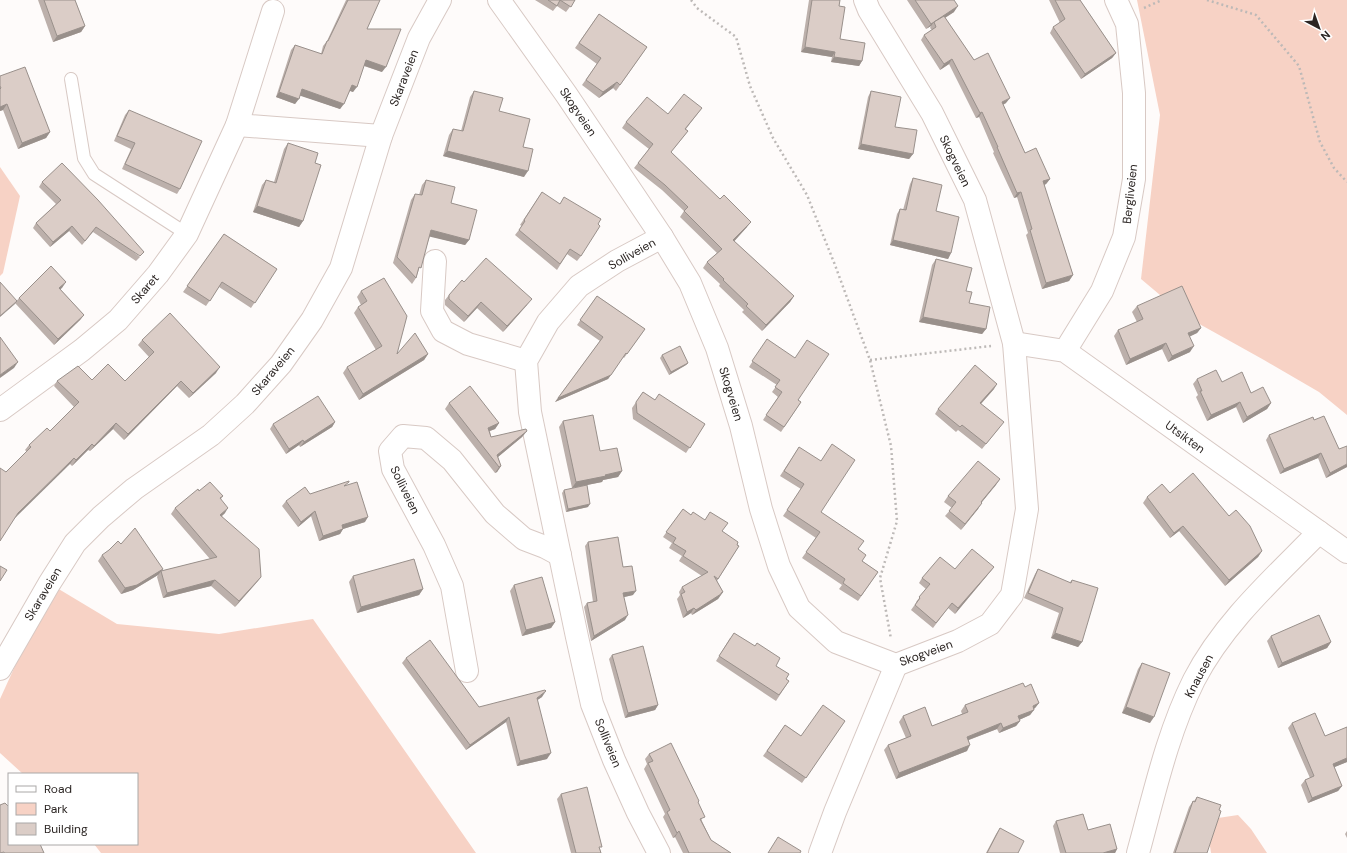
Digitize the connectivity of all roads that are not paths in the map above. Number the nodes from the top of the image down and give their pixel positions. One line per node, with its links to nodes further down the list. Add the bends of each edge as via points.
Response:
1 (440, 0): 8 (street, Skaraveien, via 419,38)
2 (499, 0): 10 (street, Skogveien)
3 (865, 0): 12 (street, Skogveien, via 932,113 975,200)
4 (1116, 0): 13 (street, Bergliveien, via 1127,24 1133,86 1134,179 1124,237 1102,291)
5 (273, 11): 7 (street, Skaret)
6 (71, 79): 9 (lane, via 84,158 94,174)
7 (237, 125): 8 (street); 9 (street, Skaret)
8 (381, 136): 20 (street, Skaraveien, via 341,268 312,320 281,364 245,404 211,435 134,489 75,543)
9 (187, 234): 15 (street, Skaret, via 158,274 118,320 82,350)
10 (662, 237): 14 (street, Solliveien, via 617,261 579,286 548,322); 19 (street, Skogveien, via 690,283 717,348 741,426 761,509 779,566 799,608 836,642)
11 (435, 261): 14 (street, via 432,311 443,331 468,344)
12 (1014, 343): 13 (street, Utsikten); 19 (street, Skogveien, via 1026,509 1012,595 990,624 958,641)
13 (1065, 351): 16 (street, Utsikten)
14 (526, 361): 18 (street, Solliveien, via 530,412)
15 (0, 410)
16 (1319, 532): 17 (street, Utsikten); 24 (street, Knausen, via 1237,616 1194,680 1170,738)
17 (1347, 552)
18 (560, 555): 21 (street, Solliveien, via 524,539 495,514 452,460 426,438 403,436 390,451 393,469 434,544 452,586); 22 (street, Solliveien, via 592,704 635,807)
19 (896, 665): 23 (street)
20 (0, 669)
21 (467, 671)
22 (660, 853)
23 (820, 853)
24 (1138, 853)

